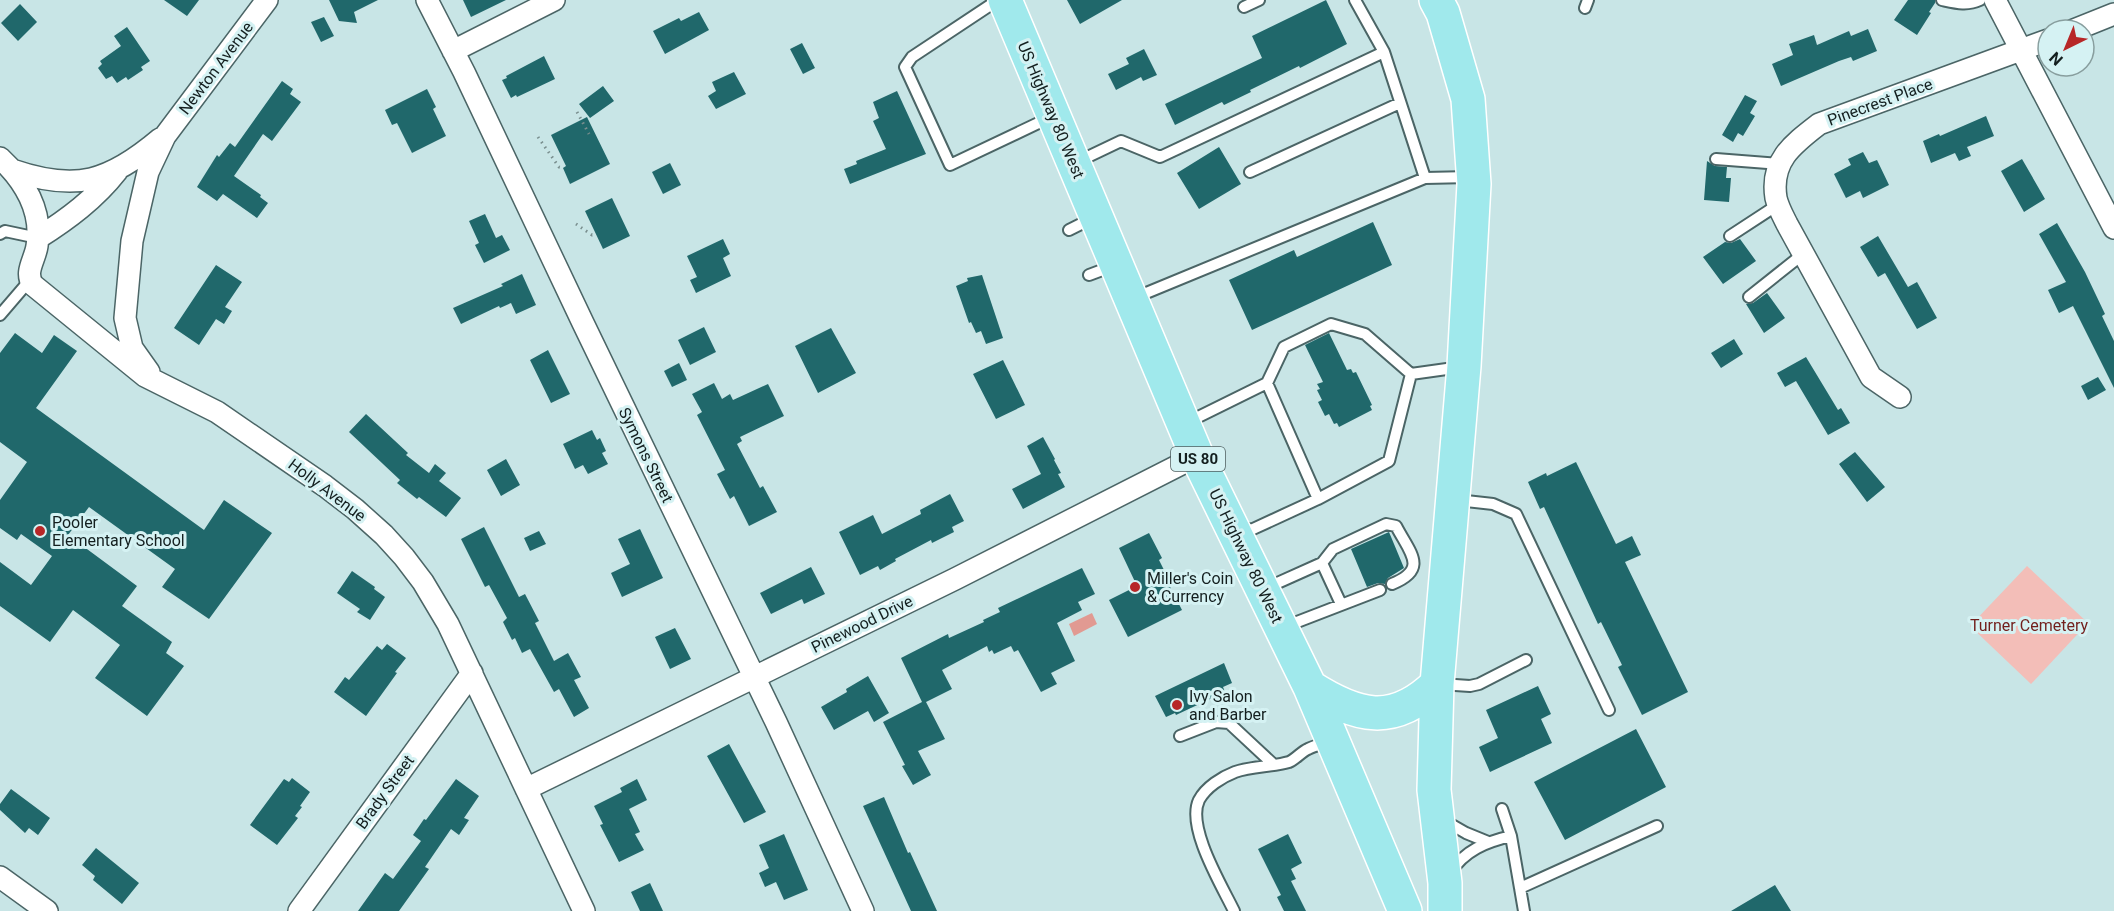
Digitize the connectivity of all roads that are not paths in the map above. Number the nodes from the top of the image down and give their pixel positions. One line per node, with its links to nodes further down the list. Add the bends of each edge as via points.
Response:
1 (267, 0): 21 (street, Newton Avenue)
2 (426, 0): 17 (street, Symons Street)
3 (554, 0): 17 (street)
4 (998, 0): 20 (lane, via 912,57 905,67 950,165)
5 (1005, 0): 20 (main road, US Highway 80 West / US 80)
6 (1259, 0): 12 (lane)
7 (1355, 0): 18 (lane)
8 (1436, 0): 28 (main road, via 1468,99)
9 (1942, 0): 10 (lane, via 1971,4)
10 (1980, 0)
11 (1995, 0): 16 (street)
12 (1244, 7)
13 (2114, 14): 14 (street)
14 (2096, 21)
15 (2036, 45): 16 (street, Pinecrest Place)
16 (2022, 50): 25 (street, Pinecrest Place, via 1819,124 1790,147); 31 (street)
17 (453, 51): 58 (street, Symons Street)
18 (1384, 52): 19 (lane); 24 (lane, via 1160,157 1121,141)
19 (1400, 103): 27 (lane); 29 (lane)
20 (1053, 116): 24 (main road, US Highway 80 West / US 80)
21 (165, 136): 26 (street, Newton Avenue); 43 (street, Newton Avenue, via 148,172 136,216 125,318 132,348 143,366)
22 (1716, 159): 25 (lane)
23 (6, 164): 26 (street, Newton Avenue, via 45,180 73,182 97,178); 34 (street, via 33,204)
24 (1074, 164): 38 (main road, US Highway 80 West / US 80, via 1082,223 1102,270)
25 (1781, 164): 30 (street, Pinecrest Place, via 1776,172)
26 (120, 168): 34 (street, Newton Avenue, via 96,196)
27 (1250, 172)
28 (1473, 177): 29 (lane); 40 (main road)
29 (1425, 178): 38 (lane)
30 (1779, 204): 33 (lane); 35 (street, Pinecrest Place)
31 (2114, 228)
32 (0, 234): 34 (lane, via 4,231)
33 (1730, 236)
34 (38, 238): 36 (street)
35 (1803, 254): 37 (lane); 44 (street, Pinecrest Place, via 1871,376)
36 (30, 280): 39 (lane); 43 (street, Holly Avenue, via 134,368)
37 (1749, 297)
38 (1131, 299): 45 (main road, US Highway 80 West / US 80)
39 (0, 315)
40 (1464, 366): 41 (lane); 48 (main road)
41 (1411, 374): 42 (lane, via 1365,334 1330,324 1284,347); 47 (lane, via 1389,461)
42 (1267, 383): 45 (lane); 47 (lane)
43 (179, 393): 57 (street, Holly Avenue, via 217,412 325,486 384,535 432,596)
44 (1900, 397)
45 (1183, 424): 46 (main road, US Highway 80 West / US 80)
46 (1197, 456): 49 (main road, US Highway 80 West / US 80); 58 (street, Pinewood Drive)
47 (1318, 499): 49 (lane, via 1253,529)
48 (1453, 499): 59 (main road); 61 (lane, via 1493,504 1516,513)
49 (1233, 530): 52 (main road, US Highway 80 West / US 80)
50 (1322, 563): 51 (lane, via 1333,549 1386,524 1396,526 1414,562 1408,578); 52 (lane); 54 (lane)
51 (1392, 584)
52 (1262, 590): 55 (main road, US Highway 80 West / US 80)
53 (1380, 590): 54 (lane)
54 (1341, 604): 55 (lane)
55 (1281, 629): 60 (main road, US Highway 80 West / US 80)
56 (1526, 660): 59 (lane, via 1479,684)
57 (472, 673): 65 (street, Holly Avenue); 75 (street, Brady Street)
58 (754, 676): 65 (street, Pinewood Drive); 77 (street, Symons Street)
59 (1437, 684): 60 (main road, via 1406,706 1369,713 1351,710); 67 (main road)
60 (1310, 687): 63 (main road, US Highway 80 West / US 80)
61 (1609, 710)
62 (1180, 736): 64 (lane, via 1216,722 1229,723)
63 (1332, 740): 64 (lane); 79 (main road, US Highway 80 West / US 80)
64 (1274, 764): 78 (lane, via 1233,773 1209,788 1199,801 1196,816 1203,843)
65 (526, 789): 76 (street, Holly Avenue)
66 (1502, 809): 69 (lane)
67 (1436, 812): 70 (lane, via 1457,829); 73 (main road)
68 (1657, 826): 72 (lane)
69 (1511, 836): 70 (lane); 72 (lane)
70 (1488, 842): 73 (lane, via 1461,859)
71 (0, 877): 74 (street)
72 (1520, 888): 80 (lane)
73 (1445, 897)
74 (47, 911)
75 (300, 911)
76 (584, 911)
77 (863, 911)
78 (1234, 911)
79 (1405, 911)
80 (1524, 911)

